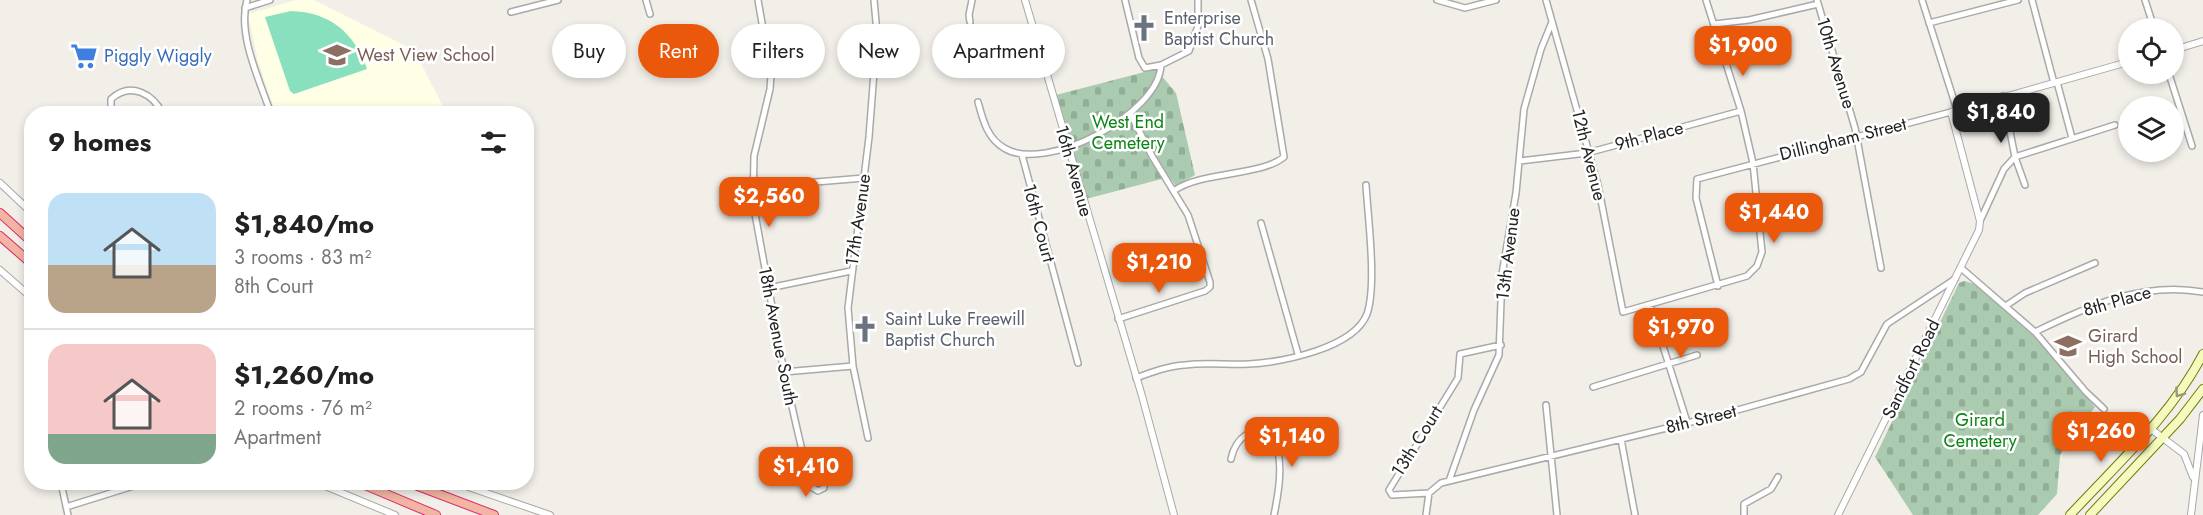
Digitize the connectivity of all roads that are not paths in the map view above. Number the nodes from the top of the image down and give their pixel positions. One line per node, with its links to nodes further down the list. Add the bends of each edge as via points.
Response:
1 (247, 0): 21 (street)
2 (270, 0): 21 (street)
3 (558, 0): 22 (street)
4 (646, 0): 23 (street)
5 (758, 0): 58 (street, 18th Avenue South, via 771,75 754,156)
6 (874, 0): 53 (street, 17th Avenue, via 877,33)
7 (972, 0): 25 (street)
8 (1025, 0): 47 (street, 16th Avenue)
9 (1125, 0): 31 (street, via 1142,64 1145,68)
10 (1198, 0): 31 (street, via 1196,34 1189,51)
11 (1251, 0): 57 (street, via 1268,59 1284,157 1245,170 1189,181)
12 (1437, 0): 13 (street, via 1465,8)
13 (1496, 0)
14 (1546, 0): 26 (street, 12th Avenue)
15 (1706, 0): 28 (street)
16 (1922, 0): 27 (street)
17 (2019, 0): 27 (street)
18 (2032, 0): 33 (street)
19 (2145, 0): 24 (street)
20 (1817, 2): 28 (street, via 1749,20); 44 (street, 10th Avenue)
21 (245, 8): 39 (street, via 253,60)
22 (512, 12)
23 (650, 14)
24 (2151, 18)
25 (970, 22)
26 (1552, 22): 48 (street, 12th Avenue); 51 (street, 13th Avenue, via 1526,95)
27 (1929, 23): 41 (street)
28 (1714, 24): 40 (street)
29 (2203, 41): 30 (street)
30 (2184, 47)
31 (1161, 65): 42 (street, via 1158,84)
32 (2118, 65): 33 (street, Dillingham Street)
33 (2055, 82): 35 (street, Dillingham Street); 45 (street)
34 (2172, 84): 46 (street)
35 (2003, 96): 41 (street, Dillingham Street); 50 (street)
36 (978, 102): 49 (street, via 986,130 994,141 1005,150)
37 (111, 106): 38 (street, via 111,99 130,90 144,92)
38 (158, 106)
39 (268, 106)
40 (1741, 111): 48 (street, 9th Place); 52 (street)
41 (1954, 111): 44 (street, Dillingham Street); 61 (street)
42 (1130, 113): 47 (street, via 1093,138); 57 (street)
43 (2115, 125): 45 (street)
44 (1856, 135): 52 (street, Dillingham Street); 67 (street, 10th Avenue)
45 (2072, 138): 50 (street)
46 (2192, 146)
47 (1067, 147): 49 (street); 78 (street, 16th Avenue)
48 (1587, 153): 51 (street, 9th Place); 76 (street, 12th Avenue, via 1598,185 1623,312)
49 (1022, 155): 85 (street, 16th Court)
50 (2015, 157): 56 (street); 61 (street, via 2004,169)
51 (1520, 161): 80 (street, 13th Avenue, via 1502,274)
52 (1753, 163): 72 (street, via 1762,252 1757,266 1747,276); 72 (street, Dillingham Street, via 1697,179 1696,198)
53 (864, 178): 58 (street, via 811,182); 70 (street, 17th Avenue)
54 (0, 183): 59 (street)
55 (1366, 185): 81 (street, via 1371,293 1366,315 1353,333 1336,344)
56 (2025, 185)
57 (1175, 190): 78 (street, via 1188,215 1210,287)
58 (753, 194): 73 (street, 18th Avenue South)
59 (24, 206)
60 (0, 213): 63 (highway)
61 (1980, 221): 68 (street, Sandfort Road)
62 (1261, 223): 81 (street)
63 (24, 235)
64 (0, 236): 65 (highway)
65 (24, 257)
66 (2094, 263): 77 (street)
67 (1881, 268)
68 (1961, 268): 71 (street, Sandfort Road); 77 (street)
69 (0, 270): 74 (street)
70 (851, 271): 73 (street); 86 (street, 17th Avenue, via 848,329)
71 (1956, 278): 94 (street, 8th Street, via 1887,324 1864,366 1849,379); 124 (street, Sandfort Road)
72 (1718, 286): 76 (street)
73 (769, 288): 87 (street, 18th Avenue South)
74 (24, 291)
75 (2203, 292): 79 (street, 8th Place, via 2170,288 2142,291 2089,307)
76 (1650, 304): 84 (street)
77 (2007, 305): 79 (street)
78 (1118, 319): 88 (street, 16th Avenue)
79 (2035, 332): 92 (street)
80 (1500, 345): 103 (street, 13th Avenue, via 1493,373 1474,410); 111 (street, 13th Court, via 1460,354 1458,378 1389,490 1399,496)
81 (1298, 354): 88 (street, via 1251,364 1187,364)
82 (2203, 354): 95 (main road, one-way to 95, via 2181,391)
83 (1697, 355): 84 (street)
84 (1670, 362): 89 (street); 94 (street)
85 (1078, 363)
86 (853, 366): 87 (street); 96 (street, 17th Avenue)
87 (784, 372): 100 (street, 18th Avenue South)
88 (1136, 378): 118 (street, 16th Avenue)
89 (1593, 387)
90 (2203, 389): 97 (main road)
91 (1546, 405): 99 (street)
92 (2104, 409)
93 (2203, 415): 104 (street)
94 (1687, 422): 98 (street, 8th Street)
95 (2151, 429): 97 (street); 125 (main road)
96 (868, 438)
97 (2162, 438): 104 (street, via 2184,454 2193,472); 126 (main road)
98 (1621, 439): 99 (street, 8th Street); 122 (street)
99 (1552, 456): 103 (street, 8th Street); 121 (street)
100 (804, 459): 100 (street, 18th Avenue South, via 813,488 824,488 822,475)
101 (1231, 459): 119 (street, via 1234,446 1243,436 1273,424 1281,452)
102 (1778, 477): 123 (street, via 1771,489 1744,504)
103 (1449, 481): 111 (street, 8th Street)
104 (2194, 486): 127 (street)
105 (62, 490): 112 (street)
106 (121, 490): 112 (street)
107 (335, 490): 114 (street)
108 (377, 490): 115 (highway)
109 (428, 490): 116 (highway)
110 (478, 490): 117 (street)
111 (1429, 493): 120 (street)
112 (66, 507): 113 (street)
113 (68, 515)
114 (395, 515)
115 (436, 515)
116 (494, 515)
117 (550, 515)
118 (1174, 515)
119 (1274, 515)
120 (1426, 515)
121 (1557, 515)
122 (1635, 515)
123 (1744, 515)
124 (1838, 515)
125 (2070, 515)
126 (2090, 515)
127 (2191, 515)

